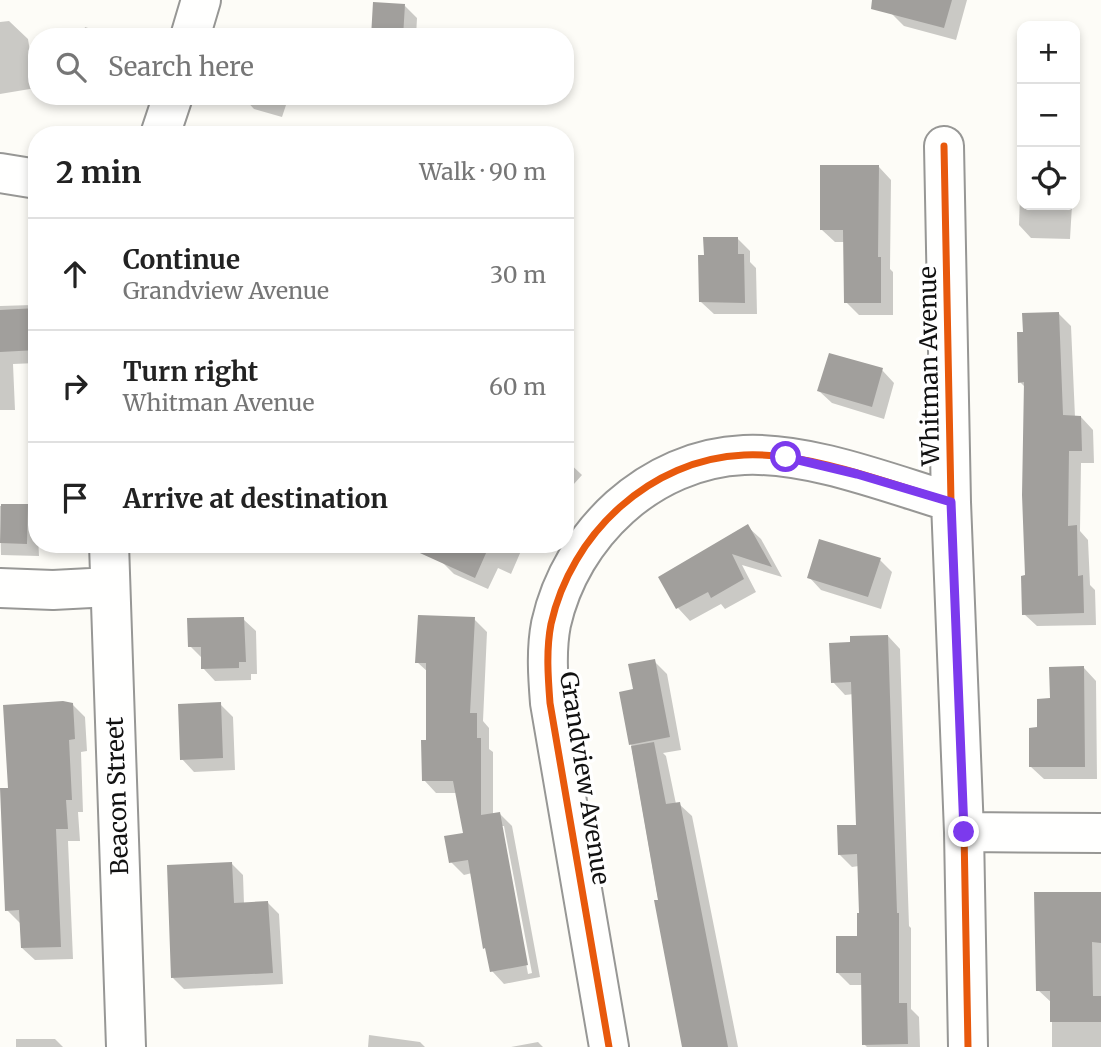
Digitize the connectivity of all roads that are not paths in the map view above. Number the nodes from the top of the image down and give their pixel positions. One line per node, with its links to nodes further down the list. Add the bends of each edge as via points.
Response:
1 (201, 0): 2 (street)
2 (193, 28)
3 (170, 105): 4 (street)
4 (163, 126)
5 (944, 146): 8 (street, Whitman Avenue)
6 (0, 173): 7 (street)
7 (28, 178)
8 (951, 502): 12 (street, Whitman Avenue); 15 (street, Grandview Avenue, via 786,457 713,458 633,494 593,534 574,564 559,594 551,626 550,704)
9 (109, 553): 10 (street, Beacon Street)
10 (110, 587): 11 (street); 14 (street, Beacon Street)
11 (0, 588)
12 (964, 832): 13 (street); 16 (street, Whitman Avenue)
13 (1101, 833)
14 (125, 1047)
15 (609, 1047)
16 (968, 1047)

